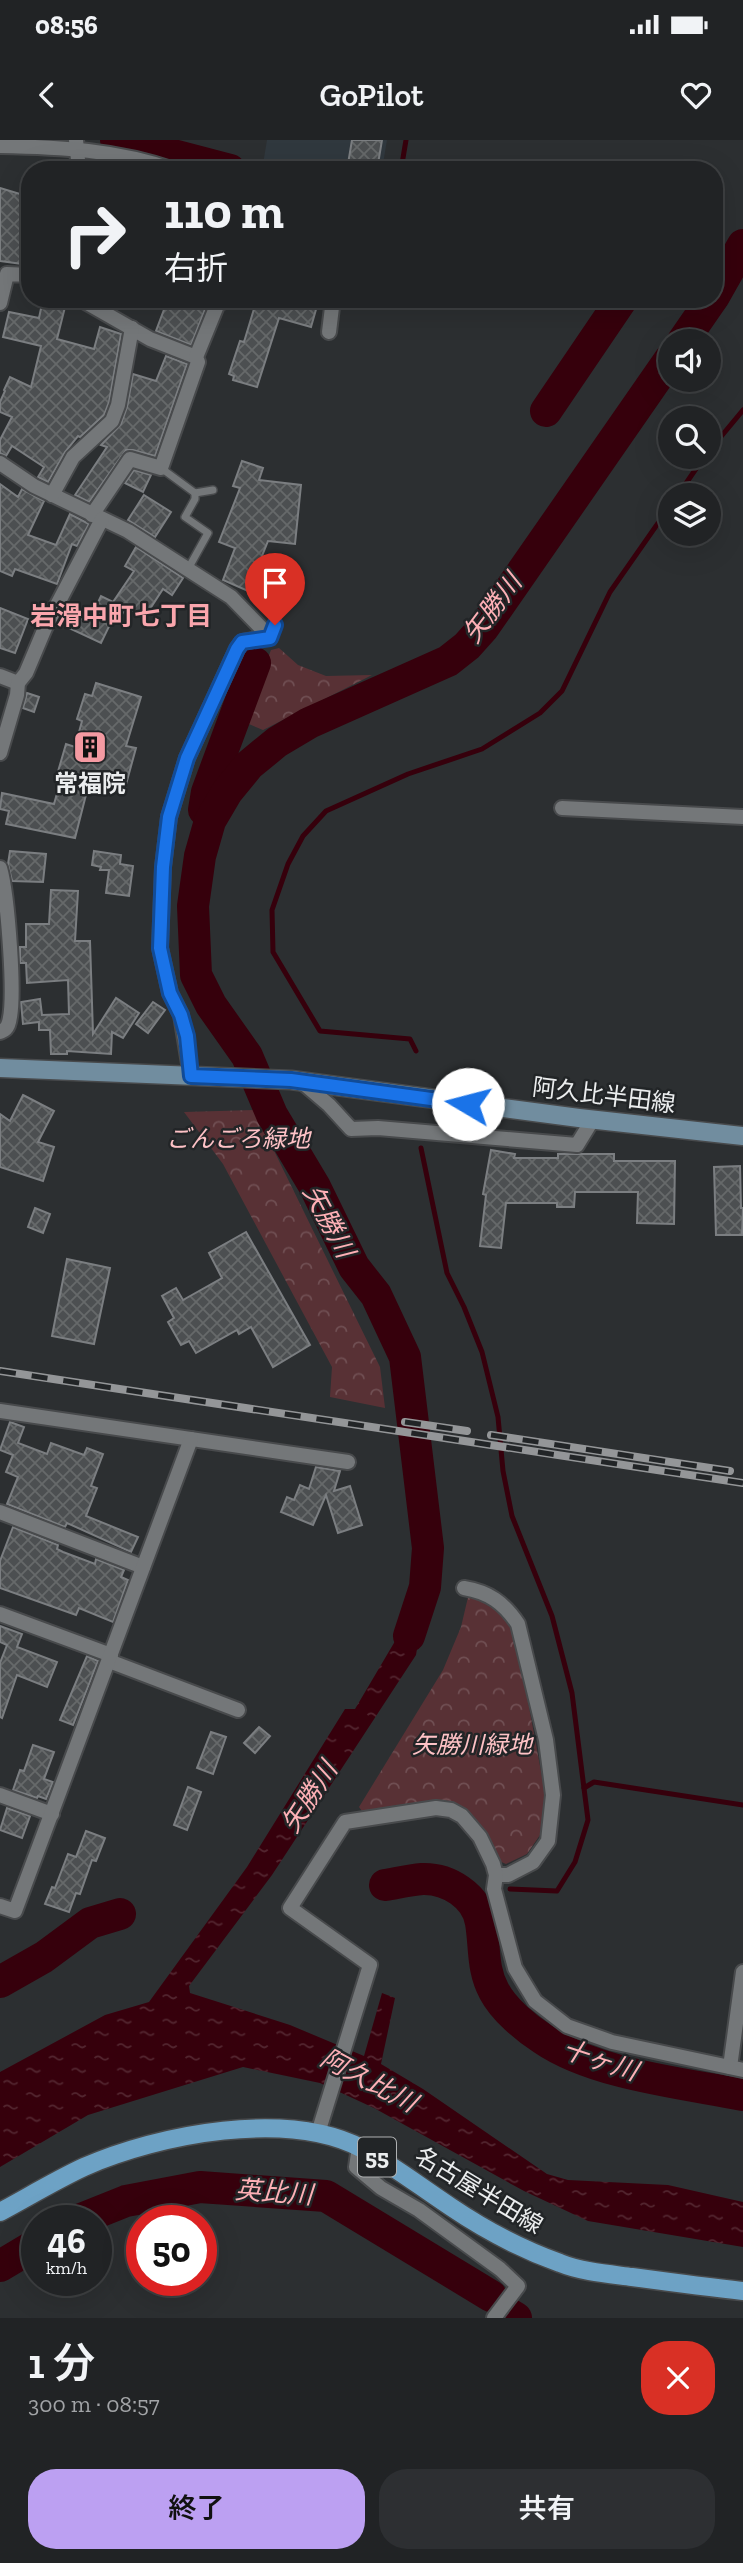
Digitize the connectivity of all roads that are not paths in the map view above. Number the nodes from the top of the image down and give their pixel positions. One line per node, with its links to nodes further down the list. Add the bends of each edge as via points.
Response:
1 (76, 144): 2 (street); 3 (street)
2 (0, 146)
3 (149, 161)
4 (21, 275): 5 (street, via 7,274)
5 (0, 303)
6 (96, 308): 9 (street)
7 (216, 308): 11 (street)
8 (332, 308): 10 (street)
9 (132, 328): 11 (street); 16 (street, via 112,421 73,457)
10 (329, 332)
11 (196, 357): 13 (street)
12 (0, 463): 16 (street)
13 (161, 468): 15 (lane); 17 (street, via 130,459)
14 (213, 490): 15 (lane)
15 (195, 493): 18 (lane, via 186,517 208,533)
16 (52, 495): 17 (street)
17 (97, 517): 18 (street); 20 (street)
18 (188, 569): 27 (street, via 272,631 242,642 237,649 187,758 169,817 160,948 170,993 187,1036)
19 (0, 676): 20 (street)
20 (18, 684): 21 (street)
21 (0, 753)
22 (562, 808): 23 (street)
23 (743, 817)
24 (0, 868): 25 (street, via 11,1000 8,1025)
25 (0, 1032)
26 (0, 1068): 27 (main road, 阿久比半田線)
27 (191, 1076): 28 (main road, 阿久比半田線)
28 (297, 1081): 29 (main road, 阿久比半田線); 29 (street, via 351,1129 577,1144)
29 (593, 1119): 30 (main road, 阿久比半田線)
30 (743, 1136)
31 (1, 1414): 32 (street)
32 (191, 1439): 33 (street); 35 (street)
33 (348, 1462)
34 (0, 1512): 35 (street)
35 (143, 1567): 38 (street)
36 (464, 1588): 42 (street, via 494,1598 518,1624 547,1740 553,1795 548,1841 533,1862 508,1875)
37 (0, 1614): 38 (street)
38 (109, 1658): 39 (street); 41 (street)
39 (238, 1710)
40 (0, 1795): 41 (street)
41 (52, 1814): 43 (street, via 15,1911)
42 (496, 1875): 45 (street, via 494,1889 515,1968 535,2001 567,2026 612,2042); 46 (street, via 480,1837 451,1810 436,1808 345,1822 290,1908 370,1965)
43 (0, 1906)
44 (743, 1972): 45 (street)
45 (736, 2068)
46 (318, 2133): 47 (main road, 名古屋半田線 / 55); 48 (main road, 名古屋半田線 / 55, via 251,2129 144,2145 85,2167)
47 (359, 2147): 49 (main road, 名古屋半田線 / 55, via 513,2245 563,2265); 50 (street, via 356,2166 381,2188 419,2210 518,2286)
48 (0, 2212)
49 (743, 2291)
50 (494, 2318)

